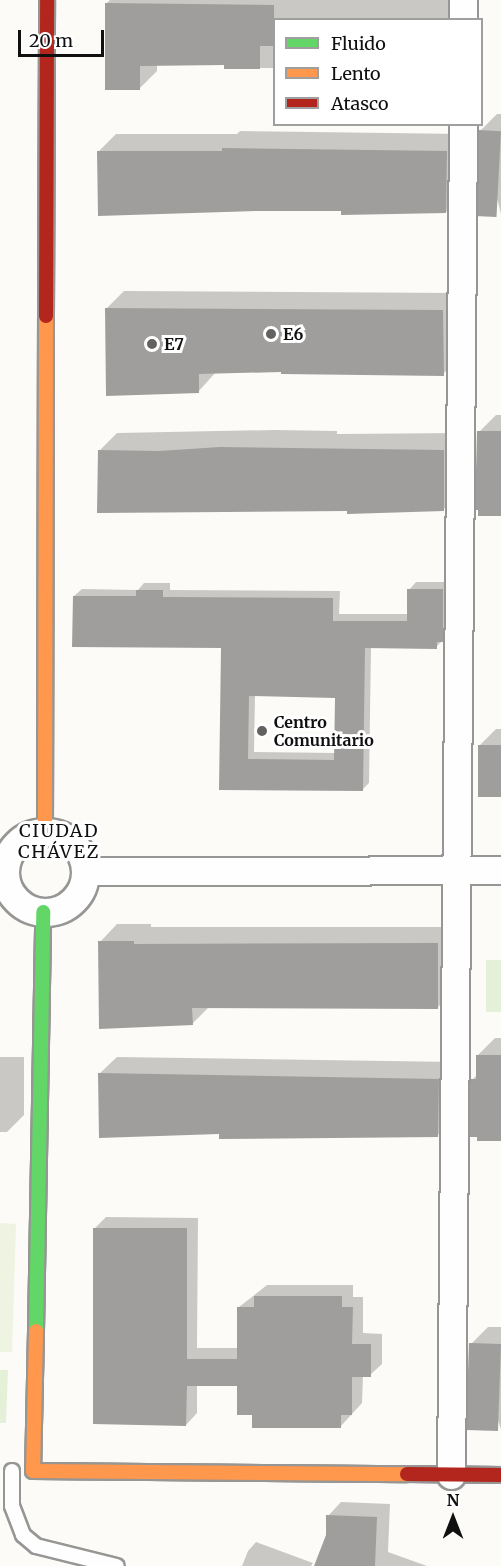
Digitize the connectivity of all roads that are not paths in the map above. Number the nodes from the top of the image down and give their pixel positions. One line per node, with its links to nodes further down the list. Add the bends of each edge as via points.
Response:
1 (47, 0): 5 (street)
2 (463, 0): 3 (street)
3 (463, 18)
4 (463, 126): 7 (street)
5 (45, 832): 6 (street, via 26,837); 9 (street, via 73,843 82,856)
6 (4, 859): 10 (street, via 8,888 16,900)
7 (457, 870): 8 (street); 9 (street); 12 (street)
8 (501, 870)
9 (85, 871): 10 (street, via 80,892 73,901)
10 (43, 912): 12 (street, via 33,1471)
11 (12, 1471): 14 (lane, via 12,1506 23,1535 36,1546)
12 (451, 1475): 13 (street)
13 (501, 1475)
14 (117, 1566)

